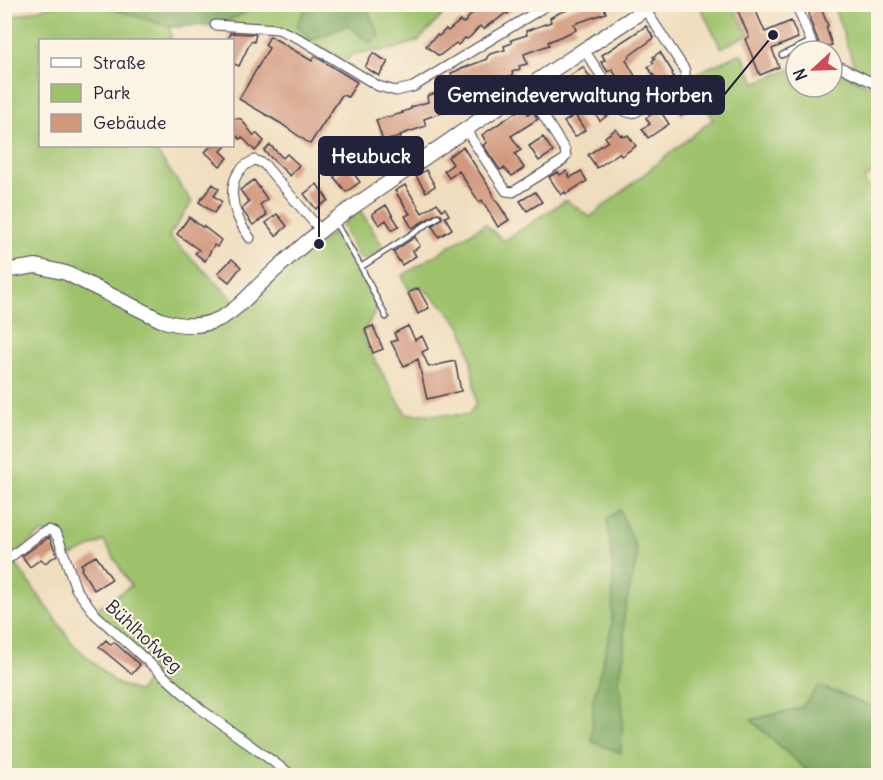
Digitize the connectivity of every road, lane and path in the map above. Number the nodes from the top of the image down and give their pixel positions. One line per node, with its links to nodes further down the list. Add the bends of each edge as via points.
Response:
1 (549, 4): 4 (street, via 413,87 396,92 378,86 302,39 278,29)
2 (796, 4): 5 (street)
3 (649, 7): 6 (street); 6 (street, via 685,70 685,79 646,106 630,114 626,111)
4 (215, 25)
5 (809, 39)
6 (585, 50): 9 (street)
7 (844, 69): 8 (street)
8 (879, 85)
9 (525, 88): 10 (street); 10 (street, via 565,150 562,160 513,192 506,191)
10 (465, 129): 12 (street)
11 (438, 217): 15 (lane)
12 (334, 220): 13 (street); 15 (lane)
13 (321, 231): 14 (street, via 264,164 255,160 245,164 232,191 239,224); 16 (street, via 219,319 196,325 161,320 66,273 36,266)
14 (250, 238)
15 (361, 267): 17 (lane)
16 (4, 271)
17 (386, 317)
18 (4, 561): 19 (street, Bühlhofweg, via 41,533 55,533 76,589 96,615 203,711)
19 (293, 776)

